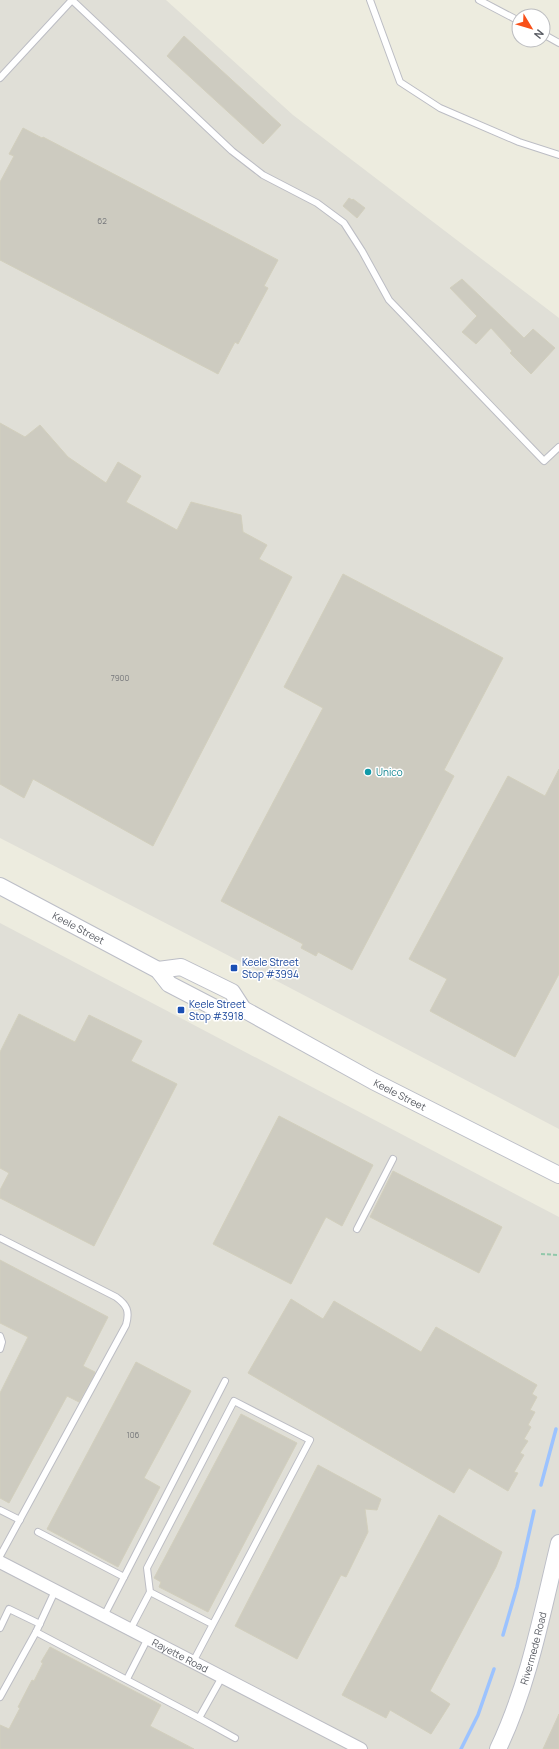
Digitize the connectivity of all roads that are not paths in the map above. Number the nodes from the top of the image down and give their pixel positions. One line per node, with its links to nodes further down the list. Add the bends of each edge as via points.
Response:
1 (72, 0): 5 (lane); 7 (lane, via 232,151 263,175 317,203 344,223 389,300 544,461)
2 (370, 0): 6 (lane, via 400,82 440,108 519,142)
3 (479, 0): 4 (lane)
4 (511, 17)
5 (0, 78)
6 (559, 155)
7 (559, 448)
8 (0, 886): 9 (main road, Keele Street)
9 (158, 970): 10 (main road, Keele Street, via 169,984 222,1011); 10 (main road, Keele Street, via 181,967 232,992)
10 (243, 1009): 12 (main road, Keele Street, via 373,1081)
11 (393, 1159): 13 (lane)
12 (559, 1176)
13 (357, 1229)
14 (0, 1238): 19 (lane, via 116,1297 124,1303 129,1316)
15 (0, 1336): 16 (lane)
16 (0, 1349)
17 (225, 1381): 24 (lane)
18 (0, 1510): 19 (lane)
19 (20, 1520): 22 (lane)
20 (38, 1532): 24 (lane)
21 (559, 1543): 41 (main road, Rivermede Road, via 524,1686 511,1723)
22 (0, 1556)
23 (0, 1562): 25 (street, Rayette Road)
24 (124, 1577): 27 (lane)
25 (55, 1591): 27 (street, Rayette Road); 28 (lane)
26 (150, 1592): 29 (lane); 29 (lane, via 147,1568 234,1401 310,1440); 31 (lane)
27 (103, 1616): 31 (street, Rayette Road)
28 (40, 1624): 30 (lane, via 9,1608); 32 (lane)
29 (212, 1624): 34 (lane)
30 (0, 1628)
31 (130, 1630): 33 (street, Rayette Road)
32 (36, 1632): 36 (lane); 37 (lane)
33 (147, 1640): 34 (street, Rayette Road); 36 (lane)
34 (193, 1662): 35 (street, Rayette Road)
35 (222, 1677): 38 (lane); 40 (street, Rayette Road)
36 (127, 1679): 38 (lane)
37 (0, 1697)
38 (199, 1718): 39 (lane)
39 (235, 1738)
40 (361, 1749)
41 (498, 1749)

